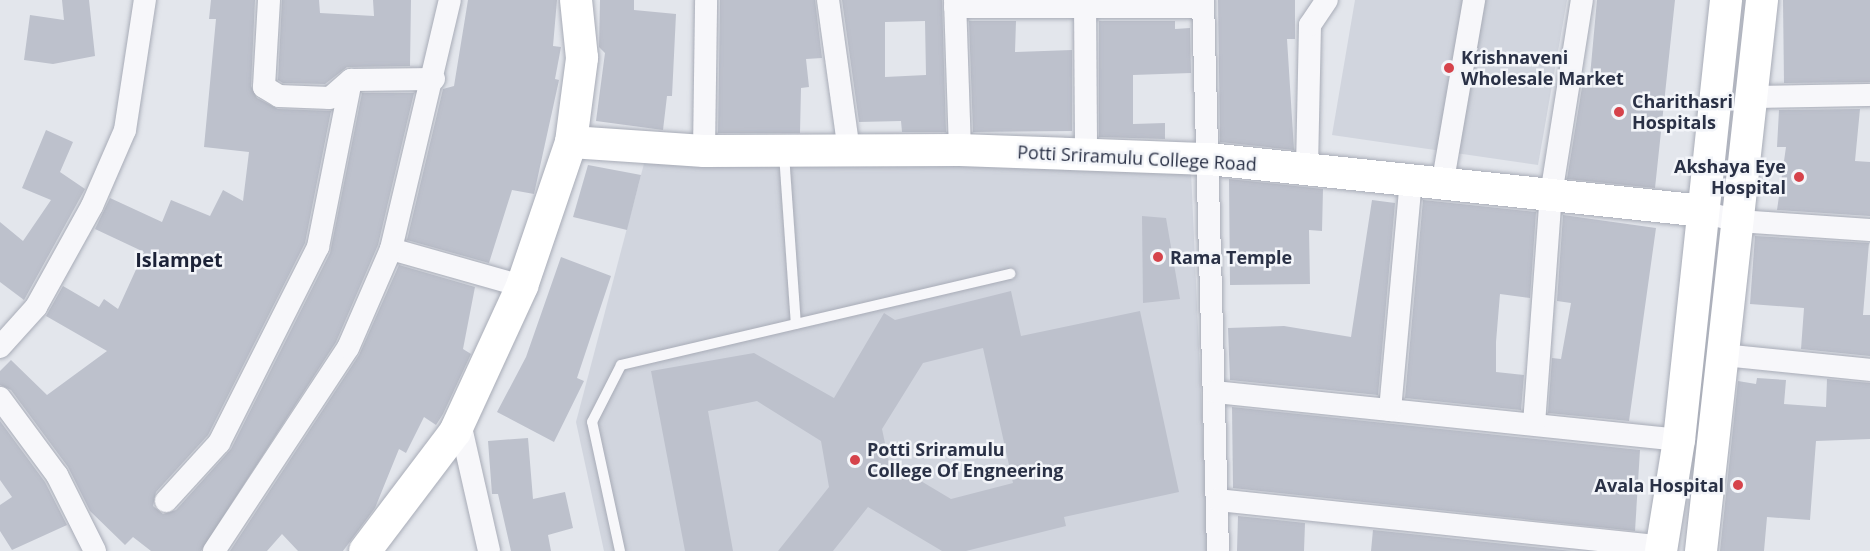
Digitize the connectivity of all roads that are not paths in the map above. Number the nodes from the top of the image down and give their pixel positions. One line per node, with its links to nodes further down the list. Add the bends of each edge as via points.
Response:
1 (145, 0): 37 (street, via 120,141 92,206 36,307)
2 (269, 0): 16 (street, via 264,87 279,96 330,98)
3 (450, 0): 15 (street)
4 (576, 0): 19 (street, via 582,58)
5 (706, 0): 23 (street)
6 (828, 0): 22 (street)
7 (1327, 0): 26 (street, via 1310,26)
8 (1473, 0): 28 (street)
9 (1582, 0): 29 (street)
10 (1726, 0): 30 (street)
11 (1762, 0): 18 (street)
12 (955, 3): 13 (street); 20 (street)
13 (1085, 3): 14 (street); 24 (street)
14 (1203, 3): 25 (street)
15 (434, 79): 16 (street); 33 (street)
16 (351, 80): 47 (street, via 318,247 219,443)
17 (1870, 95): 18 (street)
18 (1752, 98): 31 (street)
19 (571, 142): 23 (street, Potti Sriramulu College Road); 35 (street)
20 (960, 150): 22 (street, Potti Sriramulu College Road); 24 (street, Potti Sriramulu College Road)
21 (783, 151): 22 (street, Potti Sriramulu College Road); 23 (street, Potti Sriramulu College Road); 36 (lane)
22 (849, 151)
23 (704, 152)
24 (1086, 154): 25 (street, Potti Sriramulu College Road)
25 (1209, 159): 26 (street, Potti Sriramulu College Road); 40 (street)
26 (1307, 168): 27 (street, Potti Sriramulu College Road)
27 (1411, 177): 28 (street, Potti Sriramulu College Road); 42 (street)
28 (1443, 180): 29 (street, Potti Sriramulu College Road)
29 (1551, 195): 30 (street, Potti Sriramulu College Road); 44 (street)
30 (1700, 211): 31 (street); 45 (street)
31 (1738, 221): 32 (street); 38 (street)
32 (1870, 230)
33 (391, 249): 35 (street); 50 (street, via 348,348)
34 (1010, 274): 36 (lane)
35 (522, 286): 43 (street)
36 (796, 324): 53 (lane, via 621,365 592,422)
37 (0, 347)
38 (1723, 355): 39 (street); 55 (street)
39 (1870, 370)
40 (1215, 392): 42 (street); 46 (street)
41 (0, 398): 49 (street, via 57,475)
42 (1390, 410): 44 (street)
43 (460, 423): 51 (street); 52 (street)
44 (1534, 424): 45 (street)
45 (1679, 440): 48 (street)
46 (1218, 500): 48 (street); 54 (street)
47 (166, 501)
48 (1661, 549)
49 (95, 551)
50 (214, 551)
51 (365, 551)
52 (489, 551)
53 (620, 551)
54 (1218, 551)
55 (1701, 551)

